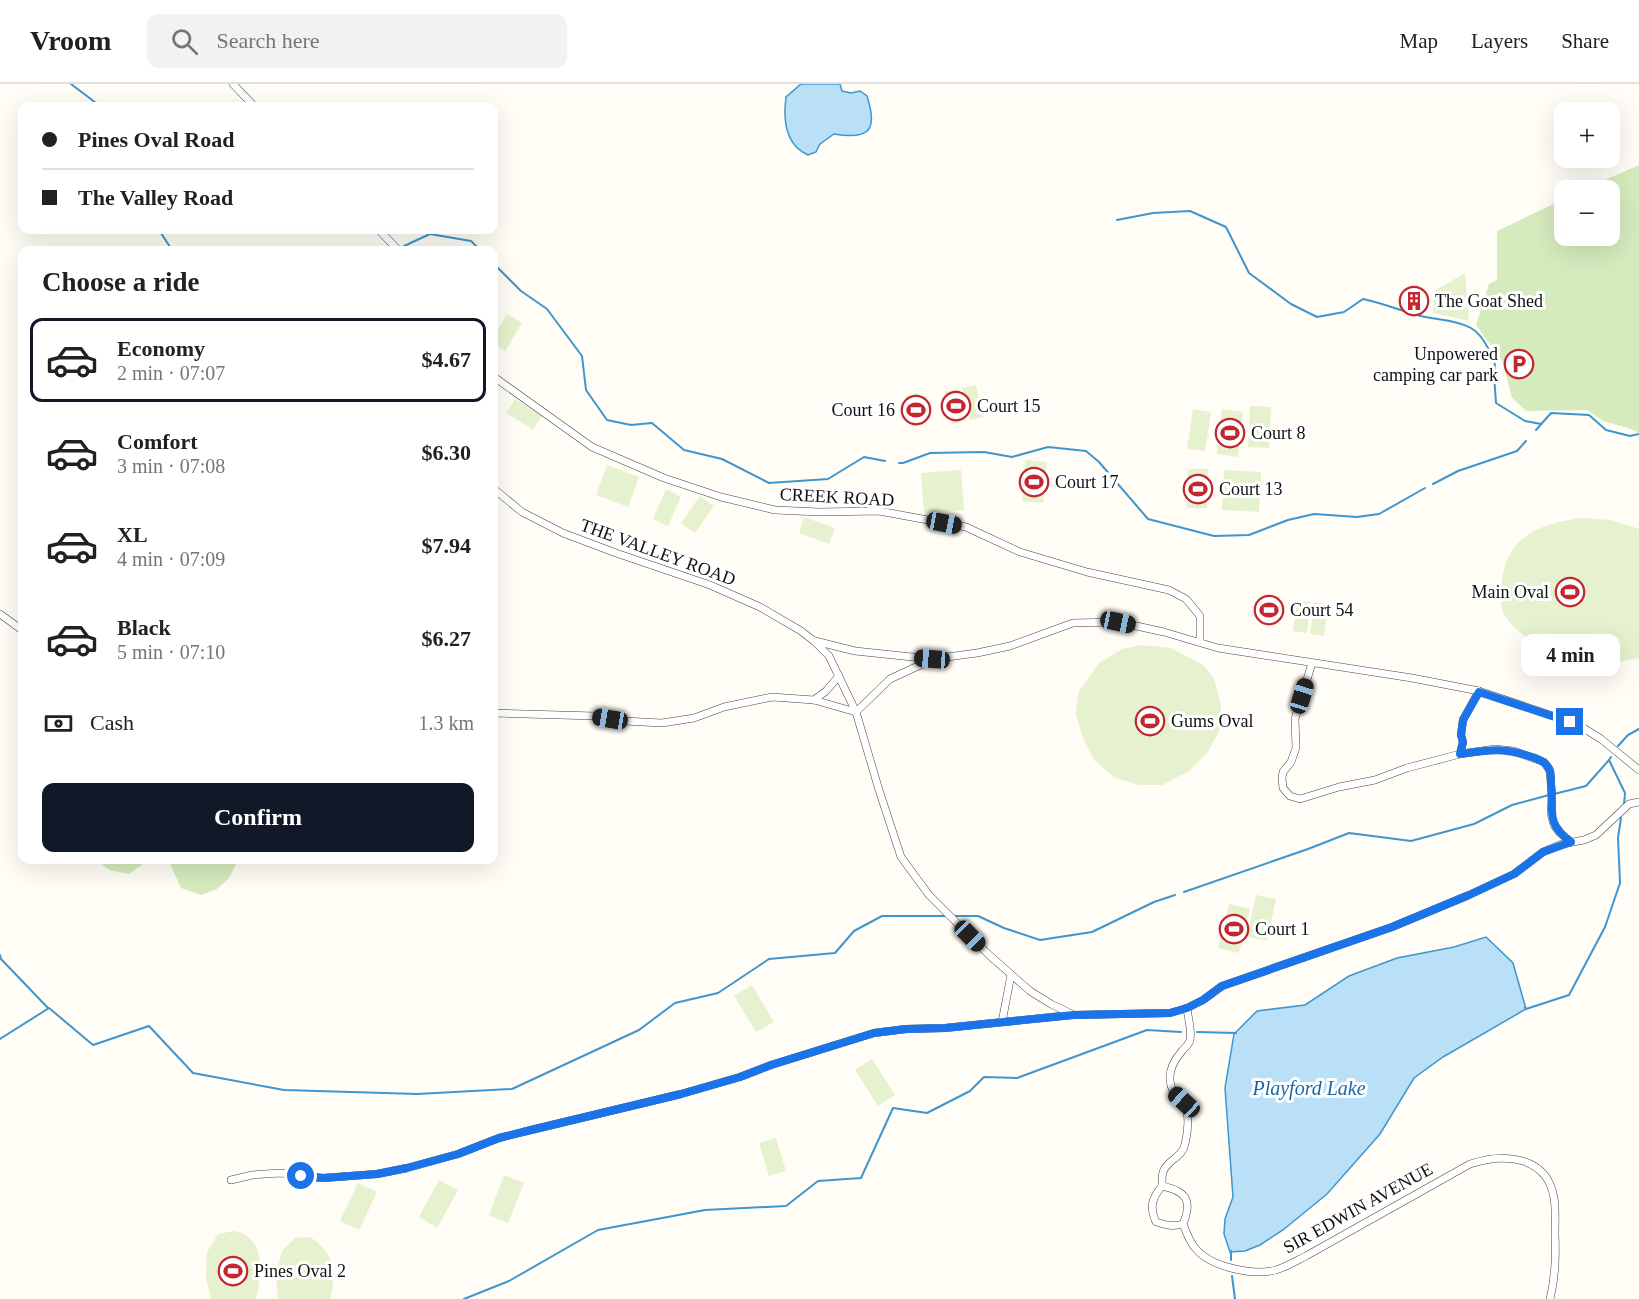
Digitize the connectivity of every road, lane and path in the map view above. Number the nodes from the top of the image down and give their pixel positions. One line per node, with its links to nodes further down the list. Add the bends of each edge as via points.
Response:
1 (233, 84): 2 (street)
2 (250, 102)
3 (383, 234): 4 (street)
4 (394, 246)
5 (498, 380): 10 (street, CREEK ROAD, via 592,447 721,497 775,510 879,511 966,527 1020,552 1169,590 1186,599 1200,616)
6 (498, 492): 9 (street, THE VALLEY ROAD, via 522,512 563,533 710,585 760,607)
7 (0, 614): 8 (street)
8 (18, 627)
9 (814, 640): 11 (street, THE VALLEY ROAD, via 855,651); 13 (street, THE VALLEY ROAD, via 830,656)
10 (1200, 642): 11 (street, THE VALLEY ROAD, via 1118,622 1073,623 1010,646); 12 (street, THE VALLEY ROAD)
11 (932, 659): 16 (street, THE VALLEY ROAD, via 890,679)
12 (1312, 663): 14 (street, THE VALLEY ROAD); 18 (street, via 1295,719 1296,748 1282,778 1283,788 1290,796 1300,799)
13 (839, 676): 15 (street); 16 (street, THE VALLEY ROAD)
14 (1479, 692): 18 (street, via 1463,720); 19 (street, THE VALLEY ROAD, via 1576,724)
15 (814, 700): 16 (street); 17 (street, via 772,696 662,723)
16 (856, 712): 22 (street, via 901,857 929,895)
17 (498, 713)
18 (1460, 754): 21 (street, via 1495,749 1544,762 1550,771 1554,825)
19 (1639, 770)
20 (1639, 802): 21 (street, via 1629,804 1596,835)
21 (1571, 842): 23 (street, via 1543,852 1514,874 1469,895 1392,927 1222,986)
22 (1011, 975): 24 (street, via 1030,991); 25 (street)
23 (1187, 1008): 24 (street, via 1170,1013); 27 (street, via 1191,1038 1171,1067 1170,1081 1174,1093 1184,1102 1188,1126 1185,1146 1163,1171)
24 (1074, 1015): 25 (street)
25 (1002, 1022): 26 (street, via 874,1033 740,1077 499,1138 407,1168 323,1178 280,1173)
26 (231, 1180)
27 (1162, 1186): 28 (street, via 1183,1193 1188,1202); 28 (street, via 1151,1212 1156,1222)
28 (1183, 1224): 29 (street, SIR EDWIN AVENUE, via 1196,1249 1212,1262 1260,1272 1274,1270 1470,1164 1485,1158 1508,1157 1537,1168 1547,1179 1554,1197 1556,1253)
29 (1550, 1299)

